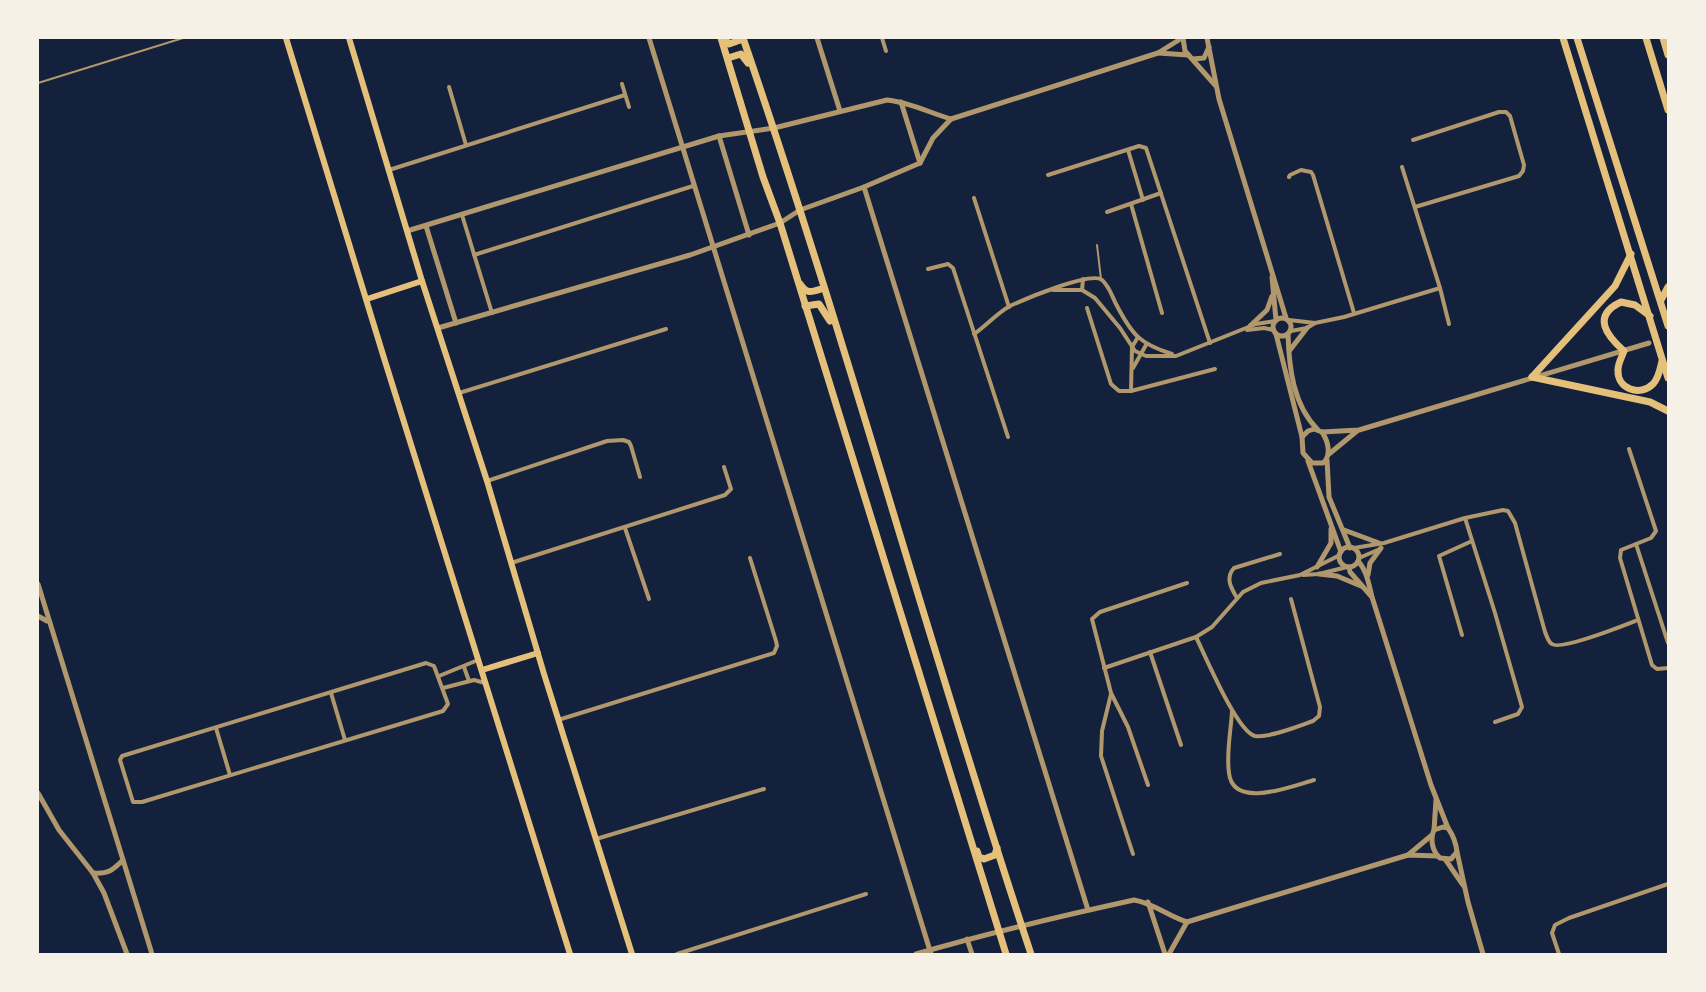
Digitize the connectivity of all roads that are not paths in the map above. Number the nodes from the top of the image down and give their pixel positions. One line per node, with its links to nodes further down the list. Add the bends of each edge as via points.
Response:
1 (183, 38): 21 (lane)
2 (286, 38): 74 (main road)
3 (350, 38): 41 (main road)
4 (649, 38): 37 (street)
5 (722, 38): 6 (main road, via 729,44); 20 (main road)
6 (743, 38): 24 (main road)
7 (816, 38): 30 (street)
8 (882, 38): 16 (street)
9 (1182, 38): 17 (street); 19 (street)
10 (1207, 38): 15 (street)
11 (1563, 38): 60 (main road)
12 (1577, 38): 75 (main road)
13 (1646, 38): 29 (main road)
14 (1663, 38): 18 (main road)
15 (1209, 47): 19 (street, via 1204,58); 25 (street)
16 (886, 51)
17 (1158, 53): 19 (street); 31 (street)
18 (1668, 56)
19 (1191, 57): 25 (street)
20 (728, 58): 24 (main road, via 741,54); 33 (main road)
21 (38, 83)
22 (622, 84): 26 (street)
23 (449, 87): 36 (street)
24 (761, 87): 32 (main road)
25 (1216, 87): 63 (street)
26 (625, 95): 28 (street); 36 (street)
27 (901, 101): 30 (street, via 887,100); 31 (street); 39 (street)
28 (629, 107)
29 (1668, 110)
30 (840, 111): 32 (street)
31 (951, 119): 39 (street, via 938,131)
32 (774, 128): 33 (street); 51 (main road)
33 (750, 130): 34 (street); 54 (main road)
34 (719, 136): 37 (street); 57 (street)
35 (1413, 140): 50 (street, via 1506,112 1524,165 1519,176)
36 (466, 145): 41 (street)
37 (682, 147): 44 (street); 53 (street)
38 (1128, 150): 42 (street); 46 (street, via 1146,148); 48 (street)
39 (920, 163): 45 (street)
40 (1402, 167): 50 (street)
41 (388, 170): 56 (main road)
42 (1048, 175)
43 (1289, 177): 81 (street, via 1305,170 1313,175)
44 (693, 186): 59 (street); 61 (street)
45 (864, 187): 51 (street); 199 (street)
46 (1161, 193): 48 (street); 101 (street)
47 (974, 198): 77 (street)
48 (1143, 200): 49 (street)
49 (1131, 204): 52 (street); 80 (street)
50 (1415, 207): 70 (street)
51 (800, 210): 54 (street); 69 (main road)
52 (1107, 212)
53 (462, 215): 55 (street); 61 (street)
54 (780, 224): 57 (street); 64 (main road)
55 (426, 225): 56 (street); 86 (street)
56 (407, 231): 67 (main road)
57 (749, 235): 59 (street)
58 (1097, 245): 66 (lane)
59 (713, 247): 79 (street); 204 (street)
60 (1631, 254): 82 (main road); 112 (main road, via 1615,286)
61 (474, 255): 79 (street)
62 (928, 269): 98 (street, via 948,264 953,268)
63 (1272, 275): 73 (street); 83 (street)
64 (795, 277): 69 (main road, via 805,292); 76 (main road)
65 (1083, 279): 66 (street); 71 (street); 72 (street)
66 (1101, 279): 85 (street)
67 (422, 281): 74 (main road); 91 (main road)
68 (1668, 287): 75 (main road)
69 (824, 288): 99 (main road)
70 (1440, 288): 81 (street); 88 (street)
71 (1053, 290): 72 (street); 77 (street)
72 (1082, 290): 92 (street, via 1100,302)
73 (1272, 292): 84 (street); 89 (street, via 1267,310)
74 (367, 299): 160 (main road)
75 (1661, 300): 90 (main road)
76 (805, 306): 99 (main road, via 819,304); 183 (main road)
77 (1009, 307): 98 (street)
78 (1087, 308): 114 (street, via 1111,384 1119,391)
79 (492, 313): 86 (street)
80 (1162, 313)
81 (1354, 313): 87 (street)
82 (1650, 316): 105 (main road, via 1627,302 1610,309 1605,330); 109 (main road)
83 (1288, 319): 84 (street); 87 (street); 97 (street, via 1292,327)
84 (1275, 321): 89 (street); 96 (street)
85 (1126, 322): 92 (street); 100 (street)
86 (456, 323): 91 (street)
87 (1315, 323): 93 (street)
88 (1449, 324)
89 (1250, 326): 95 (street)
90 (1668, 326)
91 (438, 328): 115 (main road)
92 (1120, 328): 104 (street)
93 (1307, 328): 97 (street); 106 (street)
94 (666, 329): 115 (street)
95 (1243, 330): 96 (street, via 1264,328); 101 (street)
96 (1275, 332): 97 (street, via 1280,336); 120 (street)
97 (1289, 333): 106 (street)
98 (974, 334): 119 (street)
99 (839, 337): 187 (main road)
100 (1138, 337): 103 (street); 104 (street)
101 (1210, 343): 108 (street)
102 (1649, 343): 105 (street)
103 (1146, 345): 107 (street); 108 (street)
104 (1132, 347): 107 (street); 110 (street)
105 (1624, 351): 109 (main road, via 1619,378 1636,391 1653,384); 112 (street)
106 (1289, 352): 118 (street, via 1297,395 1310,422)
107 (1141, 355): 108 (street); 110 (street)
108 (1176, 356)
109 (1662, 358): 113 (main road)
110 (1132, 368): 114 (street)
111 (1215, 369): 114 (street)
112 (1532, 377): 116 (main road, via 1650,402); 117 (street)
113 (1668, 378)
114 (1131, 391)
115 (458, 393): 126 (main road)
116 (1668, 411)
117 (1359, 430): 118 (street); 122 (street)
118 (1320, 431): 120 (street, via 1308,430); 122 (street, via 1327,443)
119 (1008, 437)
120 (1302, 437): 123 (street)
121 (1629, 449): 132 (street, via 1656,531 1651,538)
122 (1328, 457): 123 (street, via 1318,464); 130 (street, via 1329,497)
123 (1307, 460): 128 (street)
124 (724, 467): 129 (street, via 731,489 725,495)
125 (640, 477): 126 (street, via 631,446 623,440 607,441)
126 (487, 481): 139 (main road)
127 (1465, 518): 131 (street); 133 (street); 153 (street, via 1503,510 1512,516 1545,632 1553,645 1582,640)
128 (1330, 521): 136 (street); 140 (street, via 1331,543)
129 (625, 528): 139 (street); 150 (street)
130 (1344, 530): 133 (street); 134 (street)
131 (1472, 541): 155 (street, via 1439,556); 173 (street, via 1522,707 1518,714)
132 (1636, 544): 153 (street, via 1619,554); 157 (street)
133 (1381, 545): 134 (street); 138 (street); 145 (street, via 1370,563)
134 (1352, 548): 136 (street); 138 (street, via 1358,552)
135 (1280, 554): 149 (street, via 1234,568 1228,577)
136 (1340, 554): 140 (street); 141 (street, via 1340,561)
137 (750, 558): 172 (street, via 776,651)
138 (1359, 560): 141 (street); 145 (street)
139 (511, 563): 159 (main road)
140 (1317, 567): 143 (street)
141 (1348, 567): 142 (street); 147 (street)
142 (1319, 574): 143 (street); 147 (street, via 1337,576)
143 (1300, 575): 149 (street, via 1261,583)
144 (1188, 583): 162 (street, via 1095,615 1092,622)
145 (1369, 583): 148 (street)
146 (38, 584): 154 (street)
147 (1361, 586): 148 (street)
148 (1372, 597): 182 (street)
149 (1237, 598): 156 (street, via 1212,627)
150 (649, 599)
151 (1291, 599): 171 (street, via 1320,707 1319,716 1291,729 1257,736 1245,730)
152 (38, 616): 154 (street)
153 (1638, 620): 163 (street, via 1652,666)
154 (49, 622): 192 (street)
155 (1462, 635)
156 (1196, 637): 158 (street); 171 (street)
157 (1668, 643)
158 (1150, 652): 162 (street); 176 (street)
159 (538, 653): 164 (main road); 172 (main road)
160 (478, 659): 161 (street); 164 (main road)
161 (464, 667): 165 (street); 166 (street)
162 (1104, 668): 170 (street)
163 (1668, 668)
164 (482, 670): 167 (main road)
165 (439, 676): 168 (street); 169 (street, via 434,666 426,663)
166 (469, 681): 167 (street); 168 (street)
167 (486, 683): 207 (main road)
168 (443, 688): 175 (street, via 448,704 443,711)
169 (331, 693): 174 (street); 175 (street)
170 (1111, 693): 179 (street, via 1128,727); 189 (street, via 1101,756)
171 (1232, 711): 178 (street, via 1228,774 1234,787 1257,794)
172 (558, 720): 186 (main road)
173 (1495, 722)
174 (216, 728): 177 (street); 177 (street, via 122,756 120,760 134,803)
175 (345, 740): 177 (street)
176 (1181, 745)
177 (230, 775)
178 (1314, 780)
179 (1148, 785)
180 (764, 789): 186 (street)
181 (38, 793): 194 (street, via 59,830)
182 (1437, 799): 184 (street); 185 (street)
183 (966, 827): 187 (main road, via 979,857 991,857); 202 (main road)
184 (1448, 828): 185 (street); 188 (street)
185 (1433, 832): 190 (street); 191 (street)
186 (596, 839): 208 (main road)
187 (997, 848): 201 (main road)
188 (1457, 852): 193 (street); 196 (street)
189 (1133, 854)
190 (1408, 855): 191 (street); 200 (street)
191 (1437, 856): 193 (street)
192 (123, 860): 194 (street, via 106,874); 206 (street)
193 (1445, 860): 196 (street)
194 (93, 873): 205 (street)
195 (1668, 884): 216 (street, via 1555,925 1552,933)
196 (1464, 886): 215 (street)
197 (866, 894): 209 (street)
198 (1148, 903): 199 (street, via 1134,900); 200 (street); 214 (street)
199 (1088, 910): 201 (street)
200 (1187, 922): 214 (street)
201 (1022, 927): 202 (street); 213 (main road)
202 (998, 930): 203 (street); 212 (main road)
203 (967, 939): 204 (street); 211 (street)
204 (930, 952): 210 (street)
205 (127, 954)
206 (152, 954)
207 (570, 954)
208 (632, 954)
209 (677, 954)
210 (916, 954)
211 (972, 954)
212 (1006, 954)
213 (1031, 954)
214 (1167, 954)
215 (1483, 954)
216 (1558, 954)

